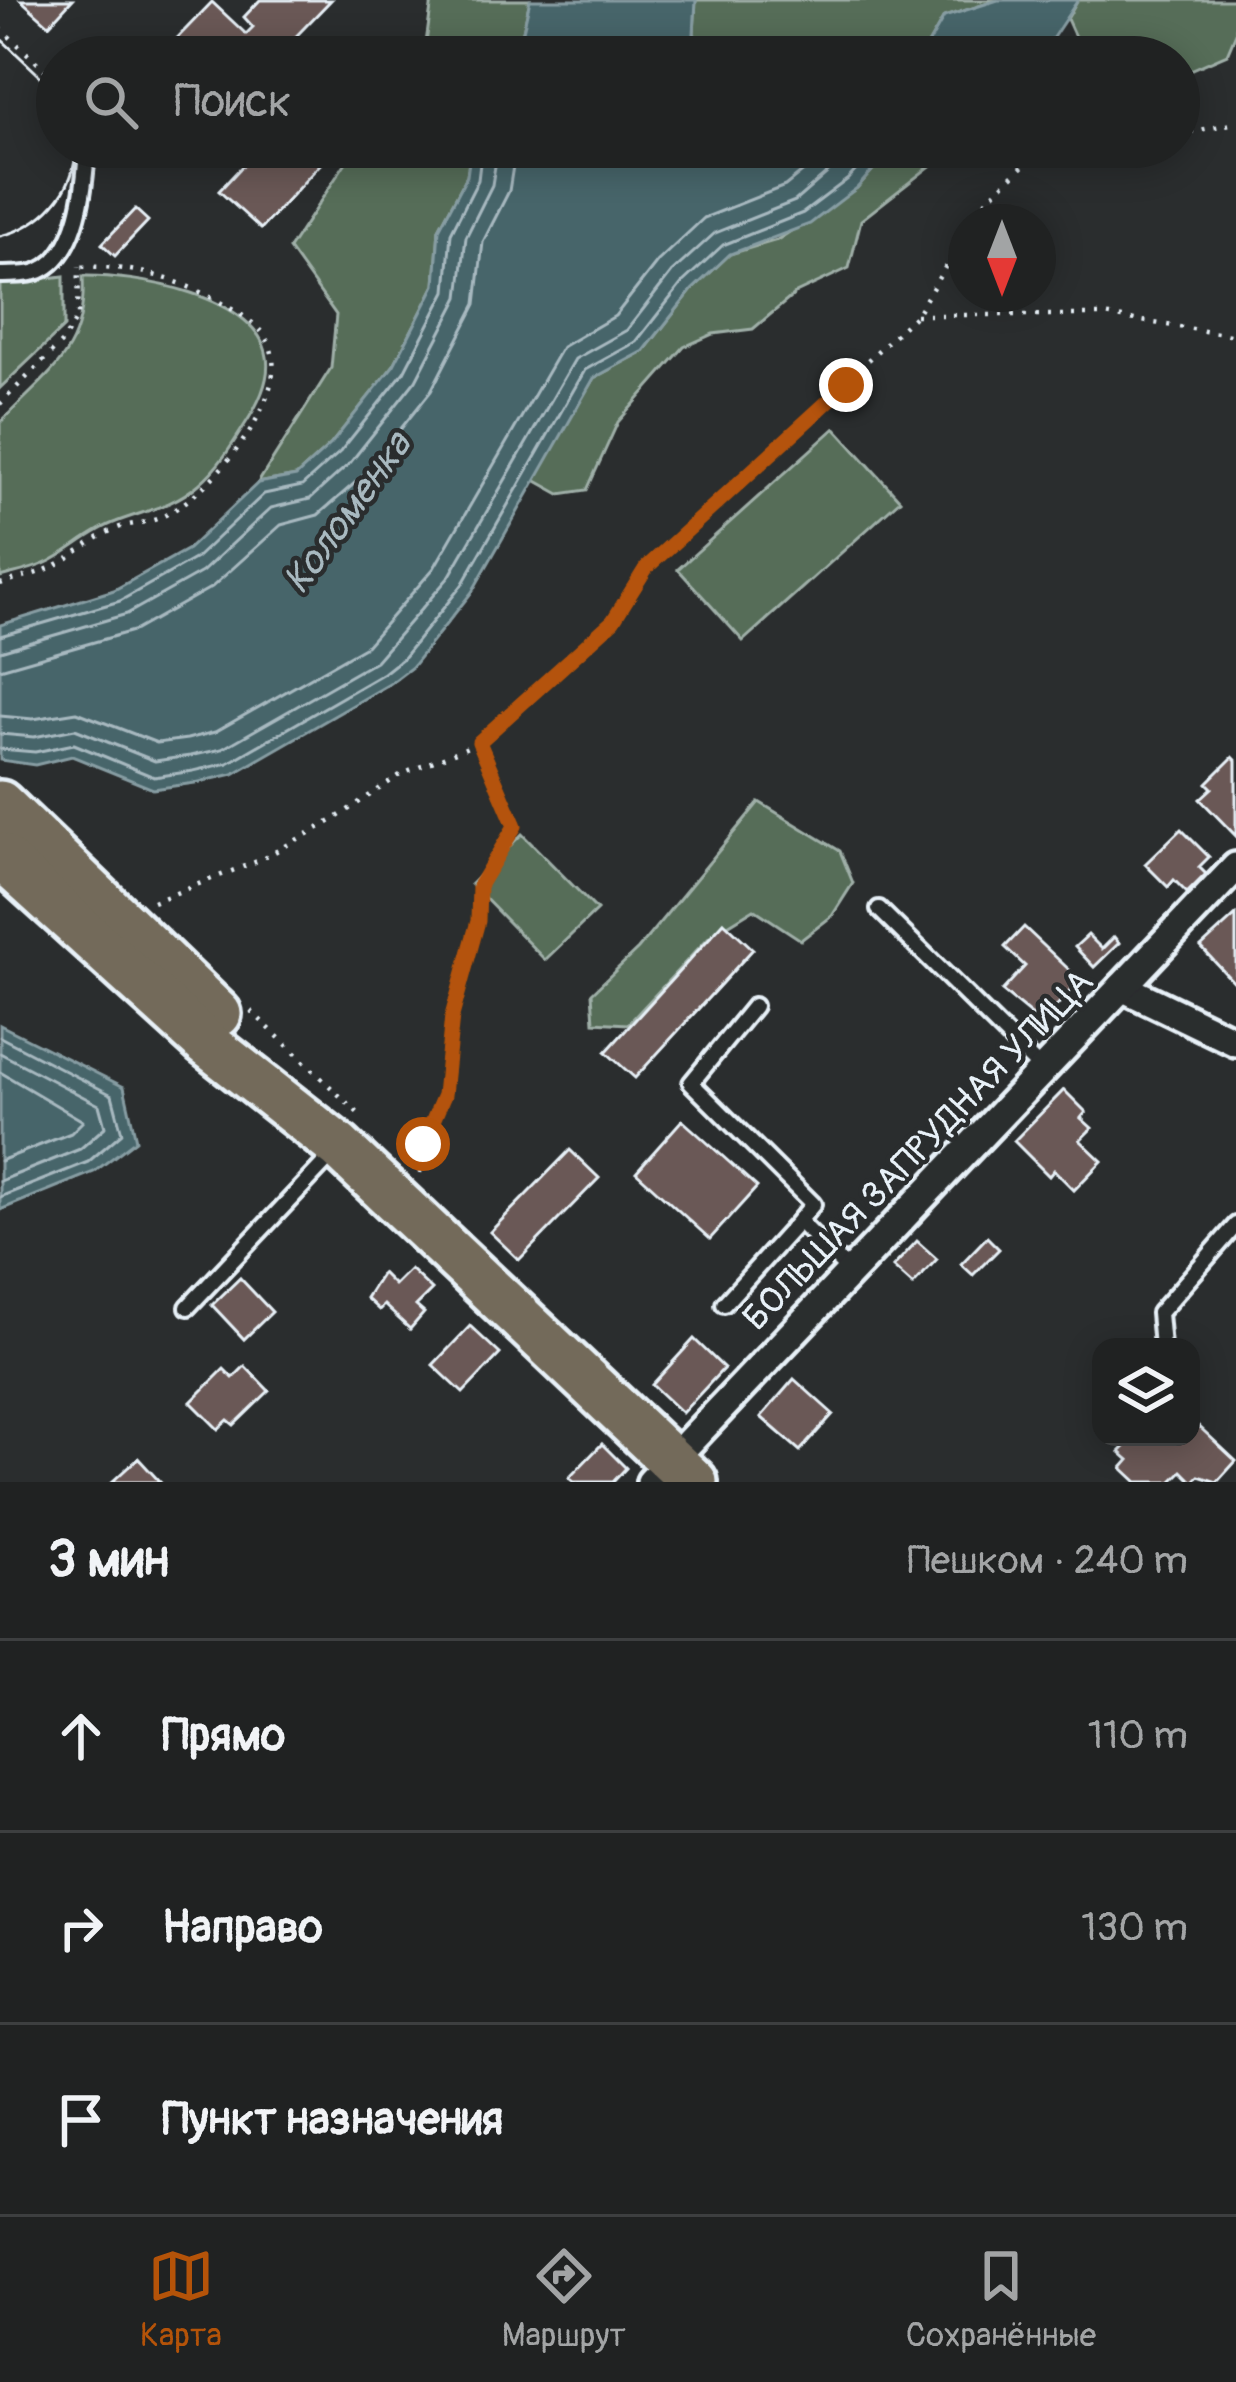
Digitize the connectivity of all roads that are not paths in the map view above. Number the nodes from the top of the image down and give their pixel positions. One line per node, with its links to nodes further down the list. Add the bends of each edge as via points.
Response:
1 (84, 168): 2 (lane, via 60,258 36,273)
2 (0, 275)
3 (0, 804): 4 (main road)
4 (16, 853): 11 (main road, via 229,1024)
5 (1236, 867): 7 (street, БОЛЬШАЯ ЗАПРУДНАЯ УЛИЦА)
6 (879, 909): 10 (lane)
7 (1122, 987): 9 (street); 10 (street, БОЛЬШАЯ ЗАПРУДНАЯ УЛИЦА)
8 (754, 1006): 12 (lane, via 691,1083 813,1204)
9 (1236, 1042)
10 (1040, 1068): 14 (street, БОЛЬШАЯ ЗАПРУДНАЯ УЛИЦА)
11 (339, 1148): 16 (lane); 18 (main road)
12 (799, 1221): 14 (lane); 15 (lane)
13 (1236, 1225): 17 (lane, via 1159,1313)
14 (848, 1270): 18 (street, БОЛЬШАЯ ЗАПРУДНАЯ УЛИЦА)
15 (724, 1304)
16 (188, 1307)
17 (1161, 1338)
18 (672, 1475)

